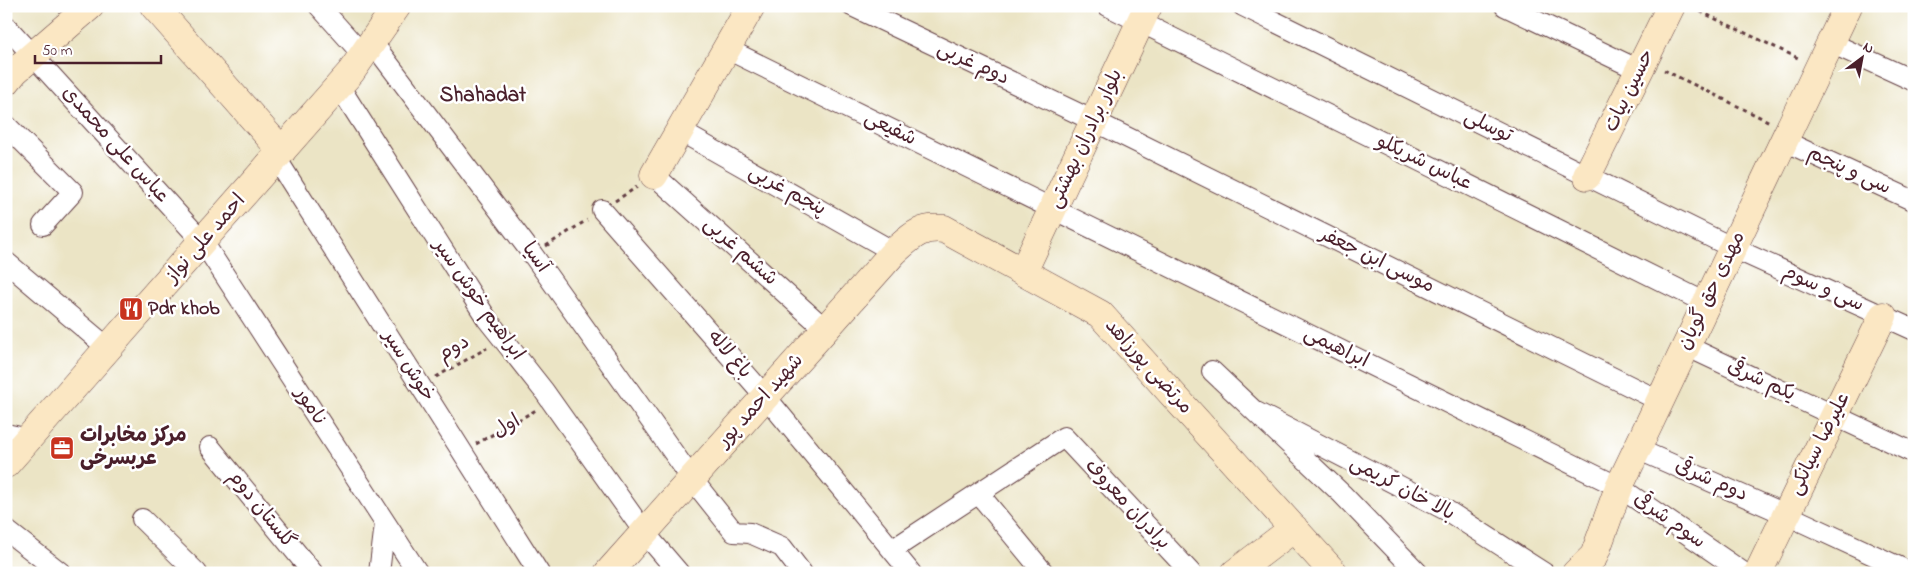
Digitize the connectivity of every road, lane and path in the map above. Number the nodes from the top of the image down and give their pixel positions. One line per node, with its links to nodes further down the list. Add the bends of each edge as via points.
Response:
1 (90, 6): 18 (street)
2 (154, 6): 28 (street)
3 (319, 6): 16 (street, آسیا)
4 (397, 6): 16 (street, احمد علی نواز)
5 (751, 6): 17 (street)
6 (852, 6): 24 (street, دوم غربی)
7 (1108, 6): 13 (street, عباس شریکلو)
8 (1243, 6): 30 (street, توسلی)
9 (1505, 6): 19 (street)
10 (1671, 6): 19 (street, حسین بیات)
11 (1690, 6): 20 (path)
12 (1848, 6): 15 (street, مهدی حق گویان)
13 (1145, 14): 24 (street, بلوار برادران بهشتی); 41 (street, عباس شریکلو)
14 (6, 26): 18 (street, عباس علی محمدی)
15 (1830, 43): 20 (street, مهدی حق گویان); 21 (street)
16 (368, 49): 23 (street, احمد علی نواز); 61 (street, آسیا, via 533,255)
17 (727, 49): 26 (street); 32 (street, شفیعی)
18 (33, 56): 22 (street); 36 (street, عباس علی محمدی)
19 (1643, 66): 27 (path); 30 (street, حسین بیات)
20 (1819, 68): 27 (street, مهدی حق گویان)
21 (1914, 81)
22 (6, 82)
23 (339, 86): 28 (street, احمد علی نواز); 45 (street, ابراهیم خوش سیر, via 487,319)
24 (1094, 121): 32 (street, بلوار برادران بهشتی); 52 (street, موسی ابن جعفر)
25 (6, 125): 34 (street, via 73,192)
26 (680, 131): 29 (street); 38 (street, پنجم غربی)
27 (1786, 136): 31 (street, سی و پنجم); 37 (street, مهدی حق گویان)
28 (279, 155): 36 (street, احمد علی نواز); 49 (street, خوش سیر)
29 (654, 175): 43 (street, ششم غربی)
30 (1587, 176): 37 (street, توسلی)
31 (1914, 202)
32 (1054, 209): 40 (street, بلوار برادران بهشتی); 62 (street, ابراهیمی)
33 (602, 210): 50 (street, باغ لاله)
34 (43, 225)
35 (916, 232): 38 (street, شهید احمد پور); 40 (street, مرتضی پورزاهد, via 944,229)
36 (203, 242): 47 (street, احمد علی نواز); 66 (street, نامور)
37 (1733, 248): 41 (street, مهدی حق گویان); 42 (street, سی و سوم)
38 (894, 252): 43 (street, شهید احمد پور)
39 (6, 262): 47 (street)
40 (1023, 272): 67 (street, مرتضی پورزاهد, via 1100,314)
41 (1706, 304): 46 (street, مهدی حق گویان)
42 (1883, 316): 44 (street, سی و سوم); 54 (street, علیرضا سیانکی)
43 (825, 329): 50 (street, شهید احمد پور)
44 (1914, 330)
45 (503, 339): 49 (path, دوم); 51 (street, ابراهیم خوش سیر)
46 (1686, 346): 52 (street, مهدی حق گویان); 54 (street, یکم شرقی)
47 (109, 349): 55 (street, احمد علی نواز)
48 (1212, 371): 53 (street, بالا خان کریمی)
49 (420, 386): 58 (street, خوش سیر)
50 (765, 396): 61 (street, شهید احمد پور); 70 (street, باغ لاله)
51 (552, 401): 58 (path, اول); 69 (street, ابراهیم خوش سیر)
52 (1660, 401): 57 (street, مهدی حق گویان)
53 (1256, 412): 71 (street, بالا خان کریمی, via 1342,494); 87 (street, بالا خان کریمی, via 1446,510)
54 (1835, 416): 59 (street, یکم شرقی); 64 (street, علیرضا سیانکی)
55 (18, 436): 60 (street, احمد علی نواز)
56 (210, 447): 75 (street, گلستان دوم)
57 (1637, 449): 62 (street, مهدی حق گویان); 64 (street, دوم شرقی)
58 (463, 452): 78 (street, خوش سیر)
59 (1914, 453)
60 (6, 464)
61 (692, 478): 69 (street, شهید احمد پور); 81 (street, آسیا, via 734,532 750,534 782,547)
62 (1619, 487): 72 (street, مهدی حق گویان, via 1594,556); 88 (street, سوم شرقی)
63 (979, 494): 70 (street); 83 (street); 84 (street, برادران معروف, via 1064,437)
64 (1785, 514): 89 (street, علیرضا سیانکی); 90 (street, دوم شرقی)
65 (142, 520): 74 (street)
66 (385, 524): 76 (street); 77 (street, نامور)
67 (1294, 528): 85 (street); 86 (street, مرتضی پورزاهد)
68 (6, 530): 73 (street)
69 (644, 532): 79 (street, شهید احمد پور); 80 (street, ابراهیم خوش سیر)
70 (892, 550): 82 (street, باغ لاله)
71 (1415, 572)
72 (1580, 572)
73 (61, 573)
74 (197, 573)
75 (313, 573)
76 (379, 573)
77 (418, 573)
78 (539, 573)
79 (608, 573)
80 (679, 573)
81 (802, 573)
82 (911, 573)
83 (1044, 573)
84 (1191, 573)
85 (1235, 573)
86 (1334, 573)
87 (1544, 573)
88 (1744, 573)
89 (1758, 573)
90 (1912, 573)

